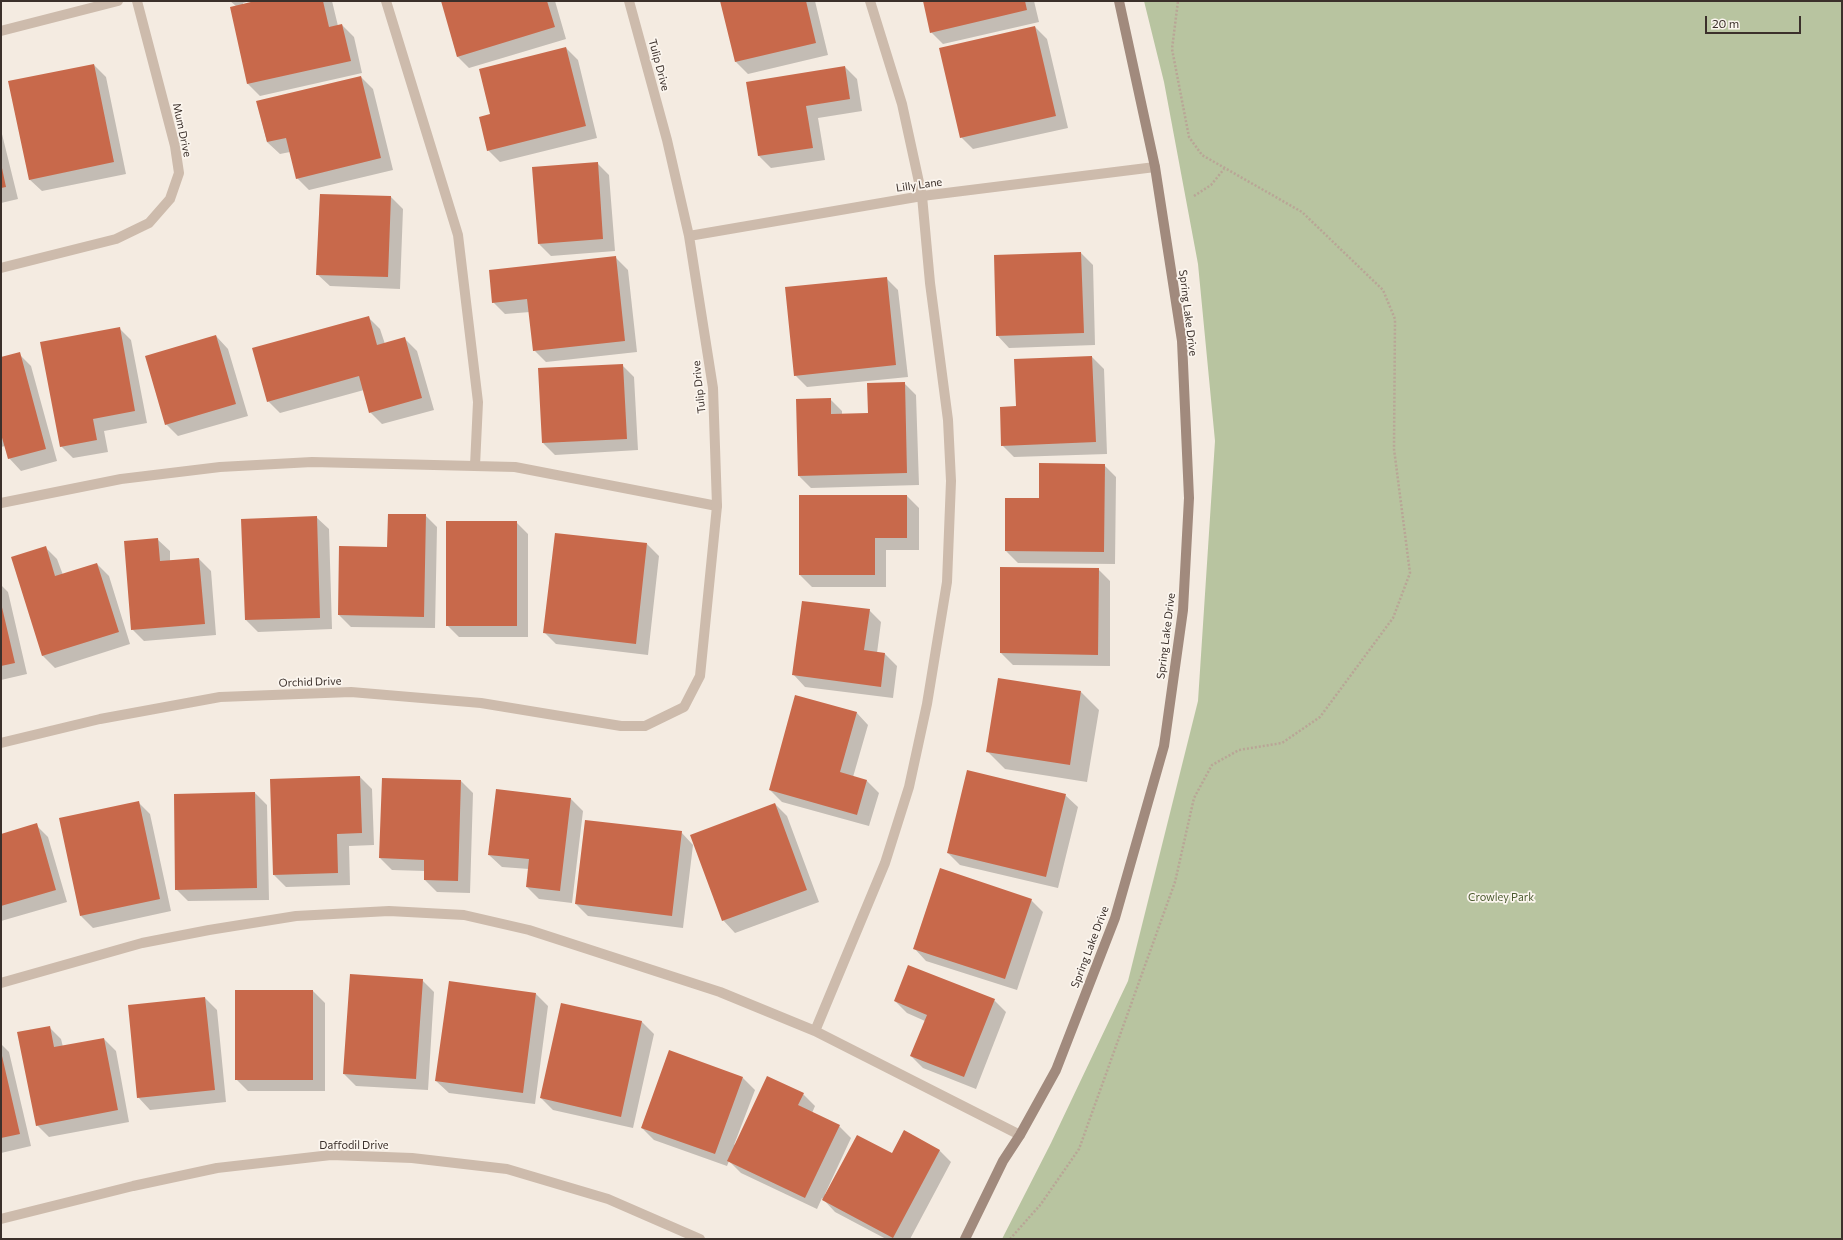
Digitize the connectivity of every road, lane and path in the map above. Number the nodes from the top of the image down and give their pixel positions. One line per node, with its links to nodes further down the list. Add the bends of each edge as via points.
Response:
1 (118, 1): 8 (street)
2 (138, 1): 14 (street, Mum Drive, via 175,146 178,173 170,199 149,223 116,239)
3 (386, 1): 15 (street, via 458,235 478,402)
4 (629, 1): 13 (street, Tulip Drive, via 667,140)
5 (870, 1): 11 (street, via 902,104)
6 (1119, 1): 9 (street, Spring Lake Drive)
7 (1178, 1): 10 (path, via 1172,49 1189,137 1202,155)
8 (1, 31)
9 (1155, 168): 11 (street, Lilly Lane); 22 (street, Spring Lake Drive, via 1182,341 1189,498 1181,625 1164,746 1115,918 1056,1070)
10 (1224, 168): 12 (path, via 1211,184); 26 (path, via 1302,212 1383,290 1395,319 1394,449 1410,573 1392,618 1320,717 1282,743 1239,750 1212,765 1194,798 1175,882 1080,1149 1041,1204)
11 (922, 196): 13 (street, Lilly Lane); 21 (street, via 930,283 948,420 951,481 947,582 927,704 909,787 885,864)
12 (1194, 196)
13 (689, 236): 17 (street, Tulip Drive, via 712,388)
14 (1, 268)
15 (475, 466): 16 (street, via 312,462 220,468 121,479); 17 (street, via 515,468)
16 (1, 503)
17 (718, 506): 18 (street, Tulip Drive, via 700,676 684,707 645,726)
18 (621, 726): 19 (street, Orchid Drive, via 481,703 350,692 220,697 100,718)
19 (1, 743)
20 (1, 982): 21 (street, via 142,943 296,916 389,911 464,915 529,930 649,968 720,992)
21 (815, 1031): 22 (street)
22 (1020, 1135): 25 (street, Spring Lake Drive, via 1003,1161)
23 (1, 1219): 24 (street, Daffodil Drive, via 217,1168 331,1155 412,1158 507,1169 608,1199)
24 (700, 1239)
25 (965, 1239)
26 (1010, 1239)

